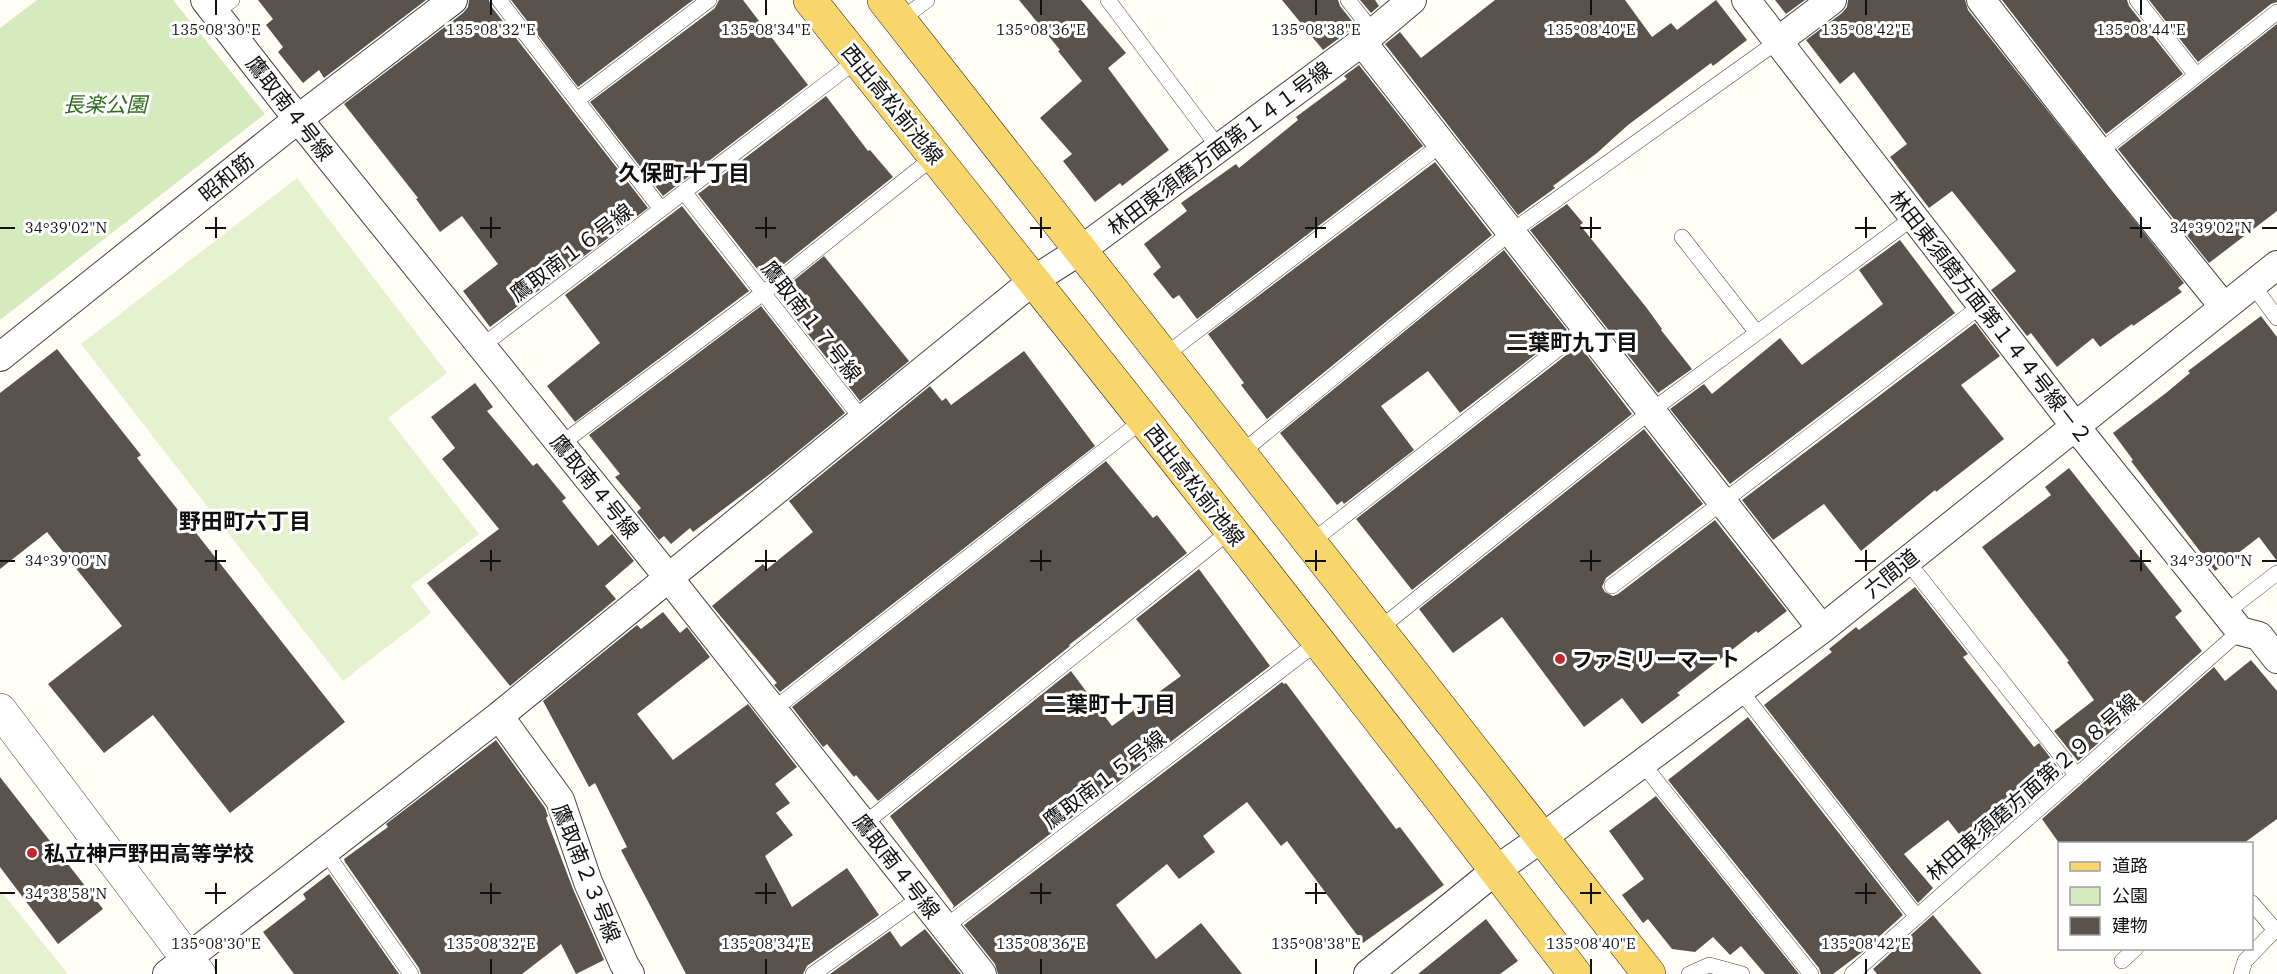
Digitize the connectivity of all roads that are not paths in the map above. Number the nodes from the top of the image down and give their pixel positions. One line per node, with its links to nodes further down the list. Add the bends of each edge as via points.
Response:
1 (499, 0): 20 (lane)
2 (709, 0): 20 (lane)
3 (810, 0): 18 (main road, 西出高松前池線)
4 (927, 0): 14 (lane)
5 (1108, 0): 23 (lane)
6 (1348, 0): 16 (lane)
7 (1412, 0): 16 (street, 林田東須磨方面第１４１号線)
8 (1746, 0): 17 (street, 林田東須磨方面第１４４号線－２)
9 (1832, 0): 17 (street)
10 (1981, 0): 24 (street)
11 (2137, 0): 19 (lane)
12 (450, 1): 21 (street, 昭和筋)
13 (217, 4): 21 (street, 鷹取南４号線)
14 (892, 10): 31 (main road)
15 (2277, 12): 19 (lane)
16 (1368, 37): 22 (street); 23 (street, 林田東須磨方面第１４１号線)
17 (1778, 41): 28 (street, 林田東須磨方面第１４４号線－２); 29 (lane)
18 (858, 60): 25 (main road, 西出高松前池線); 26 (lane, 鷹取南１６号線)
19 (2196, 75): 24 (lane)
20 (577, 100): 27 (lane)
21 (298, 119): 41 (street, 鷹取南４号線); 43 (street, 昭和筋)
22 (1442, 144): 29 (street); 42 (lane)
23 (1219, 148): 31 (street, 林田東須磨方面第１４１号線)
24 (2099, 152): 37 (street)
25 (935, 156): 33 (main road, 西出高松前池線); 35 (lane)
26 (684, 192): 27 (lane, 鷹取南１６号線); 35 (lane, 鷹取南１７号線)
27 (662, 209): 41 (lane, 鷹取南１６号線)
28 (1914, 217): 36 (street, 林田東須磨方面第１４４号線－２); 40 (lane)
29 (1511, 232): 39 (street); 49 (lane)
30 (1682, 237): 40 (lane)
31 (1081, 250): 33 (street, 林田東須磨方面第１４１号線); 42 (main road)
32 (2277, 265): 34 (street, 六間道)
33 (1034, 280): 45 (street, 林田東須磨方面第１４１号線); 46 (main road, 西出高松前池線)
34 (2252, 285): 37 (street, 六間道); 38 (lane)
35 (764, 293): 45 (lane, 鷹取南１７号線); 48 (lane)
36 (1982, 305): 47 (street, 林田東須磨方面第１４４号線－２); 50 (lane)
37 (2224, 307): 47 (street, 六間道)
38 (2277, 318)
39 (1586, 327): 44 (street); 52 (lane)
40 (1757, 333): 44 (lane)
41 (482, 346): 48 (street, 鷹取南４号線)
42 (1164, 356): 49 (main road)
43 (0, 357)
44 (1651, 411): 50 (street); 58 (lane)
45 (862, 419): 55 (street, 林田東須磨方面第１４１号線)
46 (1143, 420): 51 (main road, 西出高松前池線); 64 (lane)
47 (2075, 426): 53 (street, 六間道); 57 (street, 林田東須磨方面第１４４号線－２)
48 (561, 444): 55 (street, 鷹取南４号線)
49 (1240, 453): 52 (main road)
50 (1724, 504): 56 (lane); 59 (street)
51 (1230, 531): 60 (main road, 西出高松前池線); 68 (lane)
52 (1310, 543): 58 (main road)
53 (1907, 561): 59 (street, 六間道); 67 (lane)
54 (2277, 573): 57 (lane, 林田東須磨方面第２９８号線)
55 (668, 577): 64 (street, 鷹取南４号線); 65 (street, 林田東須磨方面第１４１号線)
56 (1612, 586)
57 (2232, 622): 61 (street, via 2259,636); 67 (lane, 林田東須磨方面第２９８号線)
58 (1379, 629): 69 (main road)
59 (1822, 629): 62 (street, 六間道)
60 (1318, 642): 71 (main road, 西出高松前池線); 75 (lane, 鷹取南１５号線)
61 (2277, 659)
62 (1740, 690): 66 (street, 六間道); 74 (lane)
63 (0, 710): 79 (street)
64 (773, 710): 68 (street, 鷹取南４号線)
65 (499, 716): 70 (street, 林田東須磨方面第１４１号線); 80 (street, 鷹取南２３号線, via 560,800)
66 (1642, 763): 69 (street, 六間道); 89 (lane)
67 (2077, 776): 74 (lane, 林田東須磨方面第２９８号線)
68 (864, 824): 72 (street, 鷹取南４号線)
69 (1542, 838): 71 (street, 六間道); 86 (main road)
70 (325, 851): 79 (street, 林田東須磨方面第１４１号線); 81 (lane)
71 (1496, 870): 84 (street, 六間道); 85 (main road, 西出高松前池線)
72 (921, 897): 75 (street, 鷹取南４号線); 82 (lane)
73 (2253, 904): 76 (lane)
74 (1917, 917): 90 (lane, 林田東須磨方面第２９８号線)
75 (945, 927): 83 (street, 鷹取南４号線)
76 (2276, 929): 91 (lane, via 2245,961)
77 (2134, 950): 78 (lane)
78 (2122, 961)
79 (184, 969)
80 (621, 970)
81 (411, 974)
82 (813, 974)
83 (981, 974)
84 (1368, 974)
85 (1575, 974)
86 (1649, 974)
87 (1689, 974): 88 (lane, via 1709,965)
88 (1742, 974)
89 (1811, 974)
90 (1852, 974)
91 (2241, 974)

